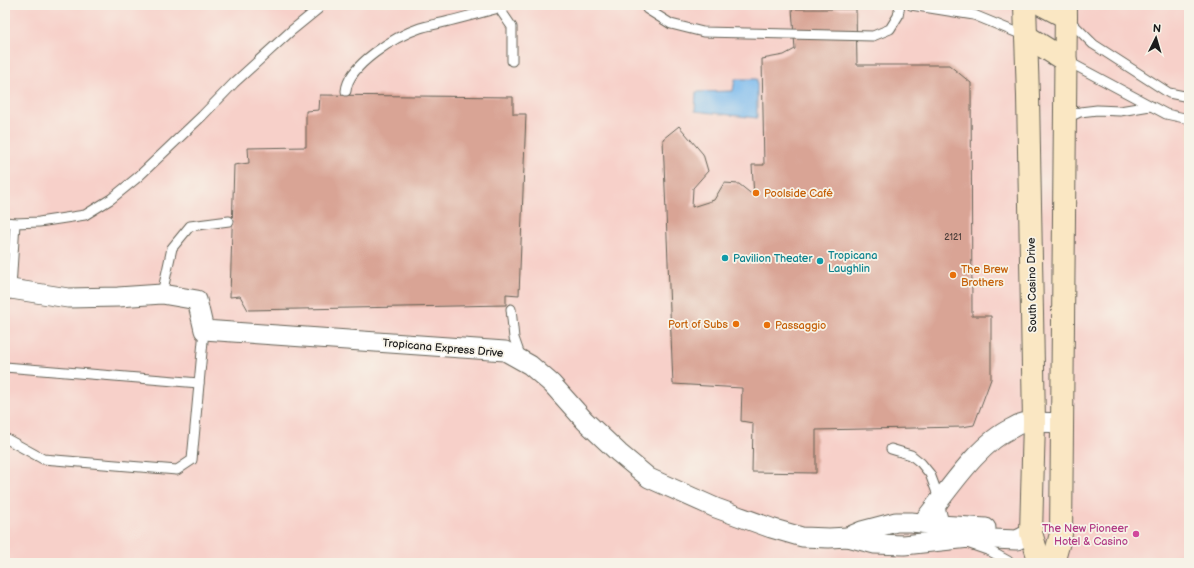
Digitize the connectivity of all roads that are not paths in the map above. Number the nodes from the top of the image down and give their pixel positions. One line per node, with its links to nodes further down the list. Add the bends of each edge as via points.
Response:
1 (320, 5): 19 (lane, via 234,83 138,177 111,199 85,215)
2 (645, 5): 3 (lane, via 670,24 703,32 872,36 890,29 898,16)
3 (900, 5)
4 (911, 5): 9 (lane, via 974,15)
5 (1025, 5): 9 (main road, South Casino Drive)
6 (1043, 5): 8 (main road)
7 (499, 6): 10 (lane, via 512,27); 12 (lane, via 419,28 399,37 367,58 357,69)
8 (1066, 11): 11 (main road); 13 (lane, via 1092,44 1169,93)
9 (1026, 36): 11 (main road); 27 (main road, South Casino Drive)
10 (512, 61)
11 (1066, 61): 14 (lane); 15 (main road)
12 (346, 91)
13 (1189, 97)
14 (1150, 106): 15 (lane, via 1120,111 1080,112); 16 (lane, via 1166,114)
15 (1066, 119): 28 (main road)
16 (1189, 119)
17 (228, 221): 21 (lane, via 190,226 172,248)
18 (5, 222): 19 (lane)
19 (15, 223): 20 (lane)
20 (8, 290): 21 (street, via 68,298)
21 (162, 294): 23 (street, via 197,300)
22 (511, 309): 24 (lane, via 514,338)
23 (204, 330): 24 (street, Tropicana Express Drive, via 505,351); 26 (lane)
24 (522, 361): 36 (street, Tropicana Express Drive, via 552,384 585,421 650,478 716,508 770,528 802,537)
25 (5, 367): 26 (lane)
26 (199, 383): 29 (lane, via 192,460 177,470 43,459)
27 (1034, 422): 28 (street); 31 (street, via 1021,423 1004,431 980,451); 33 (main road, South Casino Drive)
28 (1062, 423): 34 (main road)
29 (5, 438)
30 (891, 449): 31 (lane, via 911,455 921,463 930,474)
31 (939, 503): 32 (street); 35 (lane)
32 (922, 523): 35 (street, Tropicana Express Drive); 36 (street, Tropicana Express Drive, via 896,522)
33 (1031, 533): 34 (street, Tropicana Express Drive); 35 (street, Tropicana Express Drive, via 1017,540); 38 (main road, South Casino Drive)
34 (1061, 534): 39 (main road)
35 (950, 535): 36 (street, Tropicana Express Drive, via 904,546 875,544); 37 (lane, via 990,551)
36 (848, 537)
37 (1010, 563)
38 (1040, 563)
39 (1053, 563)

